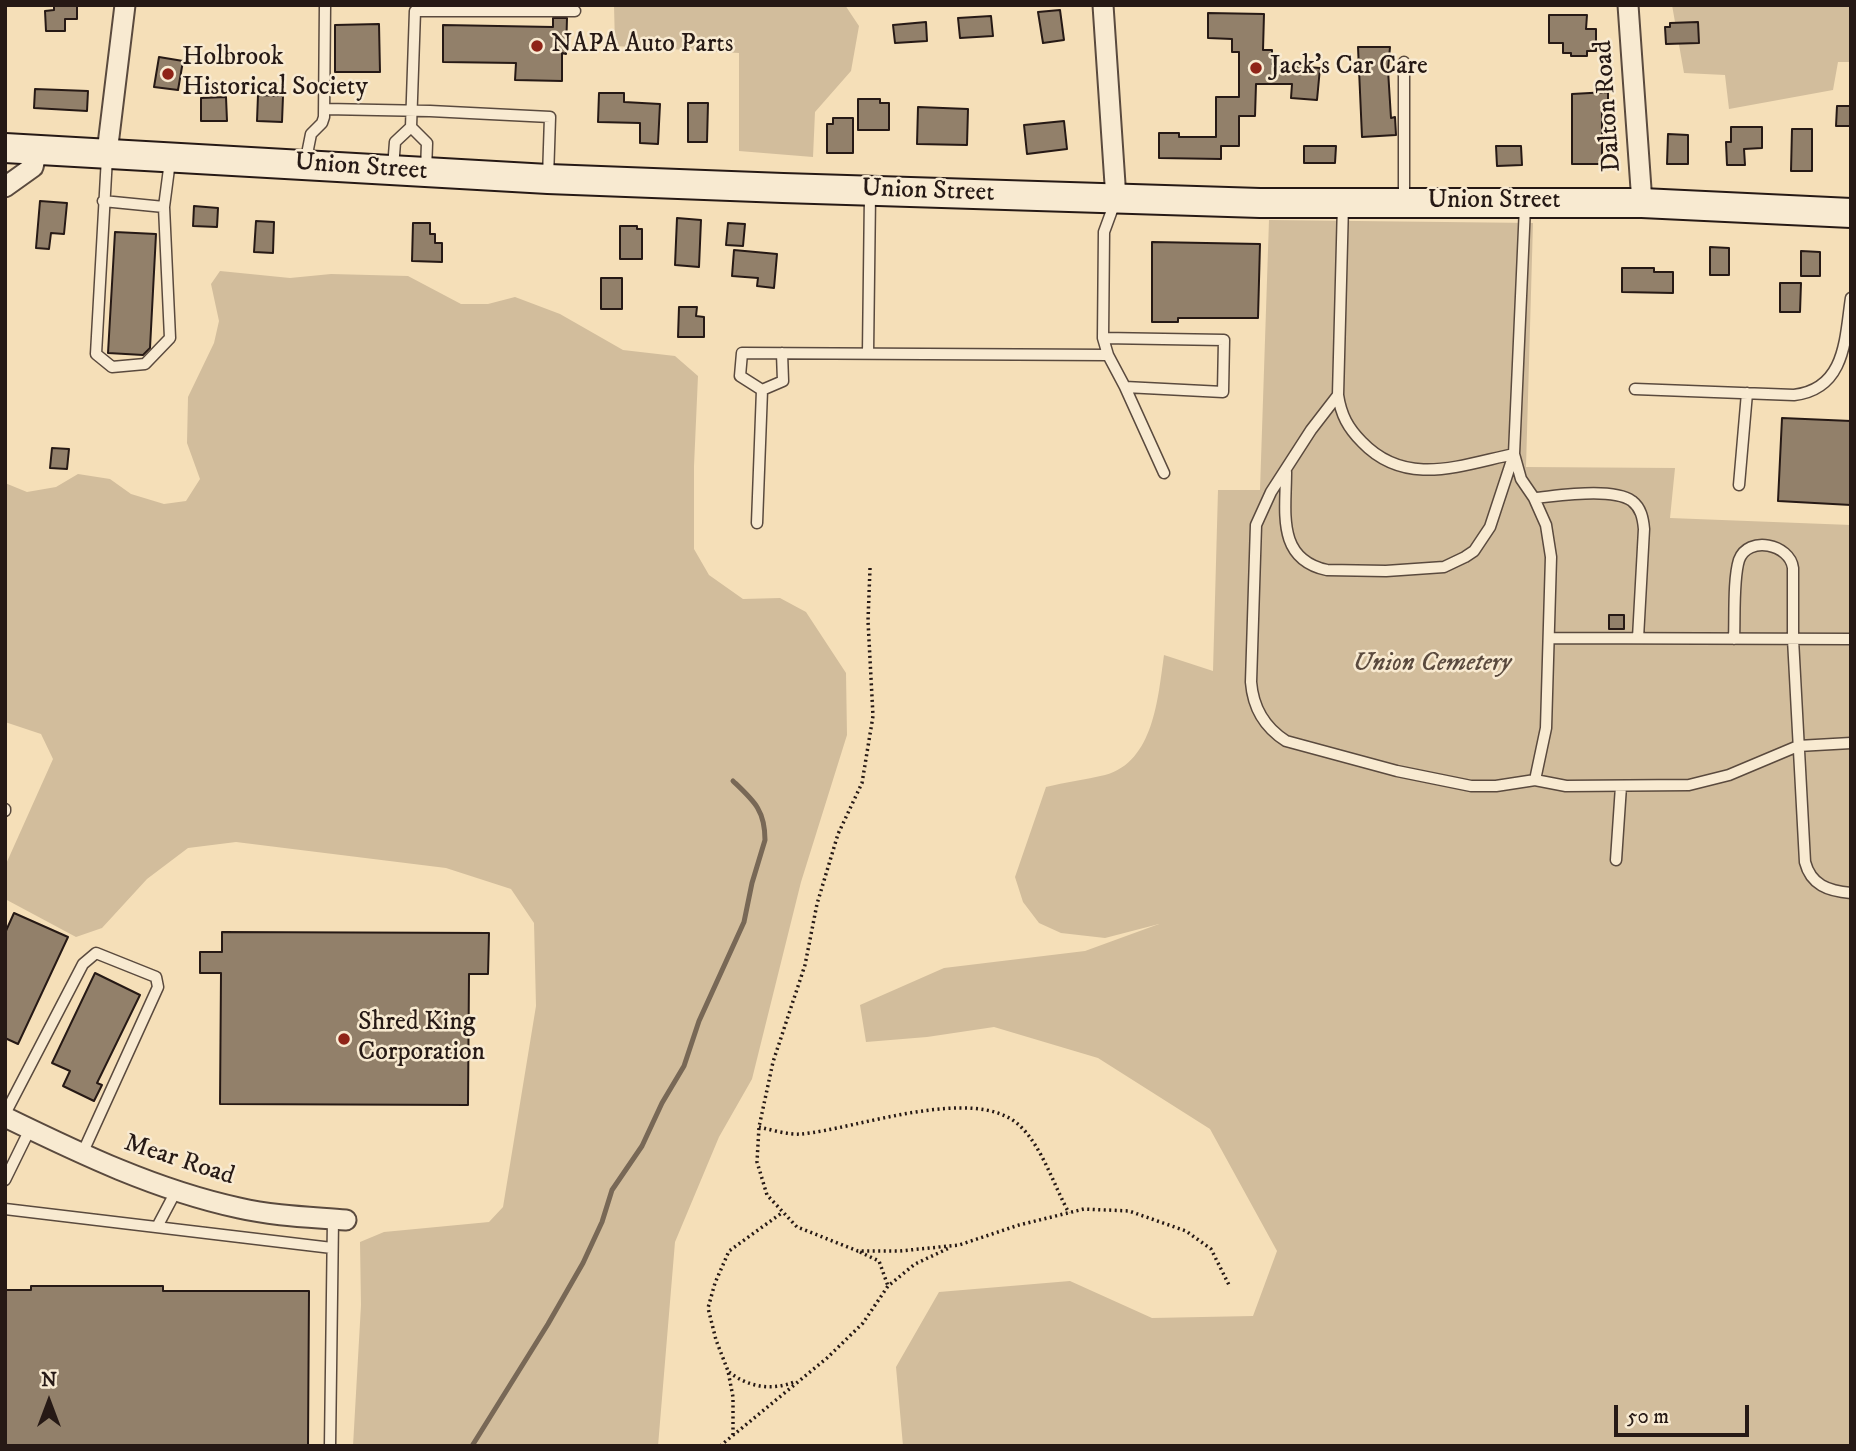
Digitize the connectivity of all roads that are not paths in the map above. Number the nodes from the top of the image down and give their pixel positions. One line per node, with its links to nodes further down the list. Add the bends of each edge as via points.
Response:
1 (124, 5): 12 (street)
2 (324, 5): 7 (lane)
3 (1103, 5): 20 (street)
4 (1628, 5): 25 (street, Dalton Road)
5 (575, 11): 8 (lane, via 415,11)
6 (1404, 62): 24 (lane)
7 (325, 109): 8 (lane); 14 (lane, via 322,123 311,134)
8 (412, 110): 9 (lane); 17 (lane, via 551,117)
9 (411, 127): 15 (lane, via 395,142); 16 (lane, via 427,144)
10 (5, 148): 11 (main road, Union Street)
11 (37, 150): 12 (main road, Union Street); 18 (street, via 33,167)
12 (107, 153): 13 (main road, Union Street); 21 (lane)
13 (171, 157): 14 (main road, Union Street); 26 (lane)
14 (305, 165): 15 (main road, Union Street)
15 (393, 171): 16 (main road, Union Street)
16 (426, 173): 17 (main road, Union Street)
17 (548, 179): 19 (main road, Union Street)
18 (5, 187)
19 (870, 190): 20 (main road, Union Street); 31 (lane)
20 (1116, 198): 23 (main road, Union Street); 29 (lane, via 1104,232)
21 (103, 201): 26 (lane); 26 (lane, via 96,354 112,367 145,364 170,338)
22 (1525, 201): 24 (main road, Union Street); 25 (main road, Union Street); 38 (lane)
23 (1343, 202): 24 (main road, Union Street); 37 (lane)
24 (1404, 202)
25 (1642, 203): 27 (main road, Union Street)
26 (164, 207)
27 (1851, 213)
28 (1851, 298): 36 (lane, via 1843,353 1829,378 1804,394)
29 (1103, 338): 32 (lane); 33 (lane, via 1224,341 1223,392)
30 (782, 353): 31 (lane); 35 (lane, via 783,381); 35 (lane, via 743,353 740,376)
31 (868, 353): 32 (lane)
32 (1108, 355): 33 (lane)
33 (1125, 387): 40 (lane)
34 (1635, 389): 36 (lane)
35 (762, 390): 43 (lane)
36 (1747, 393): 41 (lane)
37 (1338, 395): 38 (lane, via 1343,416 1359,439 1373,454 1398,467 1428,470); 39 (lane)
38 (1514, 454): 39 (lane, via 1496,512 1481,542 1455,563 1427,569 1327,570 1301,559 1287,530); 42 (lane, via 1521,479)
39 (1286, 471): 51 (lane, via 1260,514 1255,537 1251,682 1255,705 1267,726 1297,745 1397,771 1483,787)
40 (1164, 473)
41 (1739, 485)
42 (1534, 498): 44 (lane, via 1549,540); 45 (lane, via 1613,494 1639,508 1644,529)
43 (757, 523)
44 (1549, 638): 45 (lane); 51 (lane, via 1546,728)
45 (1638, 638): 46 (lane)
46 (1734, 639): 47 (lane); 47 (lane, via 1740,559 1746,550 1760,546 1784,551 1793,564)
47 (1793, 639): 48 (lane); 50 (lane)
48 (1851, 639)
49 (1851, 743): 50 (lane)
50 (1798, 746): 52 (lane, via 1705,782); 54 (lane, via 1808,871 1828,889)
51 (1535, 780): 52 (lane)
52 (1621, 786): 53 (lane)
53 (1616, 860)
54 (1851, 893)
55 (5, 1116): 56 (street, Mear Road); 57 (lane, via 83,964 96,953 156,977 158,987)
56 (30, 1129): 57 (street, Mear Road); 58 (lane)
57 (82, 1154): 59 (street, Mear Road)
58 (5, 1180)
59 (176, 1191): 61 (street, Mear Road, via 242,1209); 62 (lane)
60 (5, 1209): 62 (lane)
61 (339, 1220): 63 (lane)
62 (158, 1227): 63 (lane)
63 (332, 1248): 64 (lane)
64 (330, 1446)

